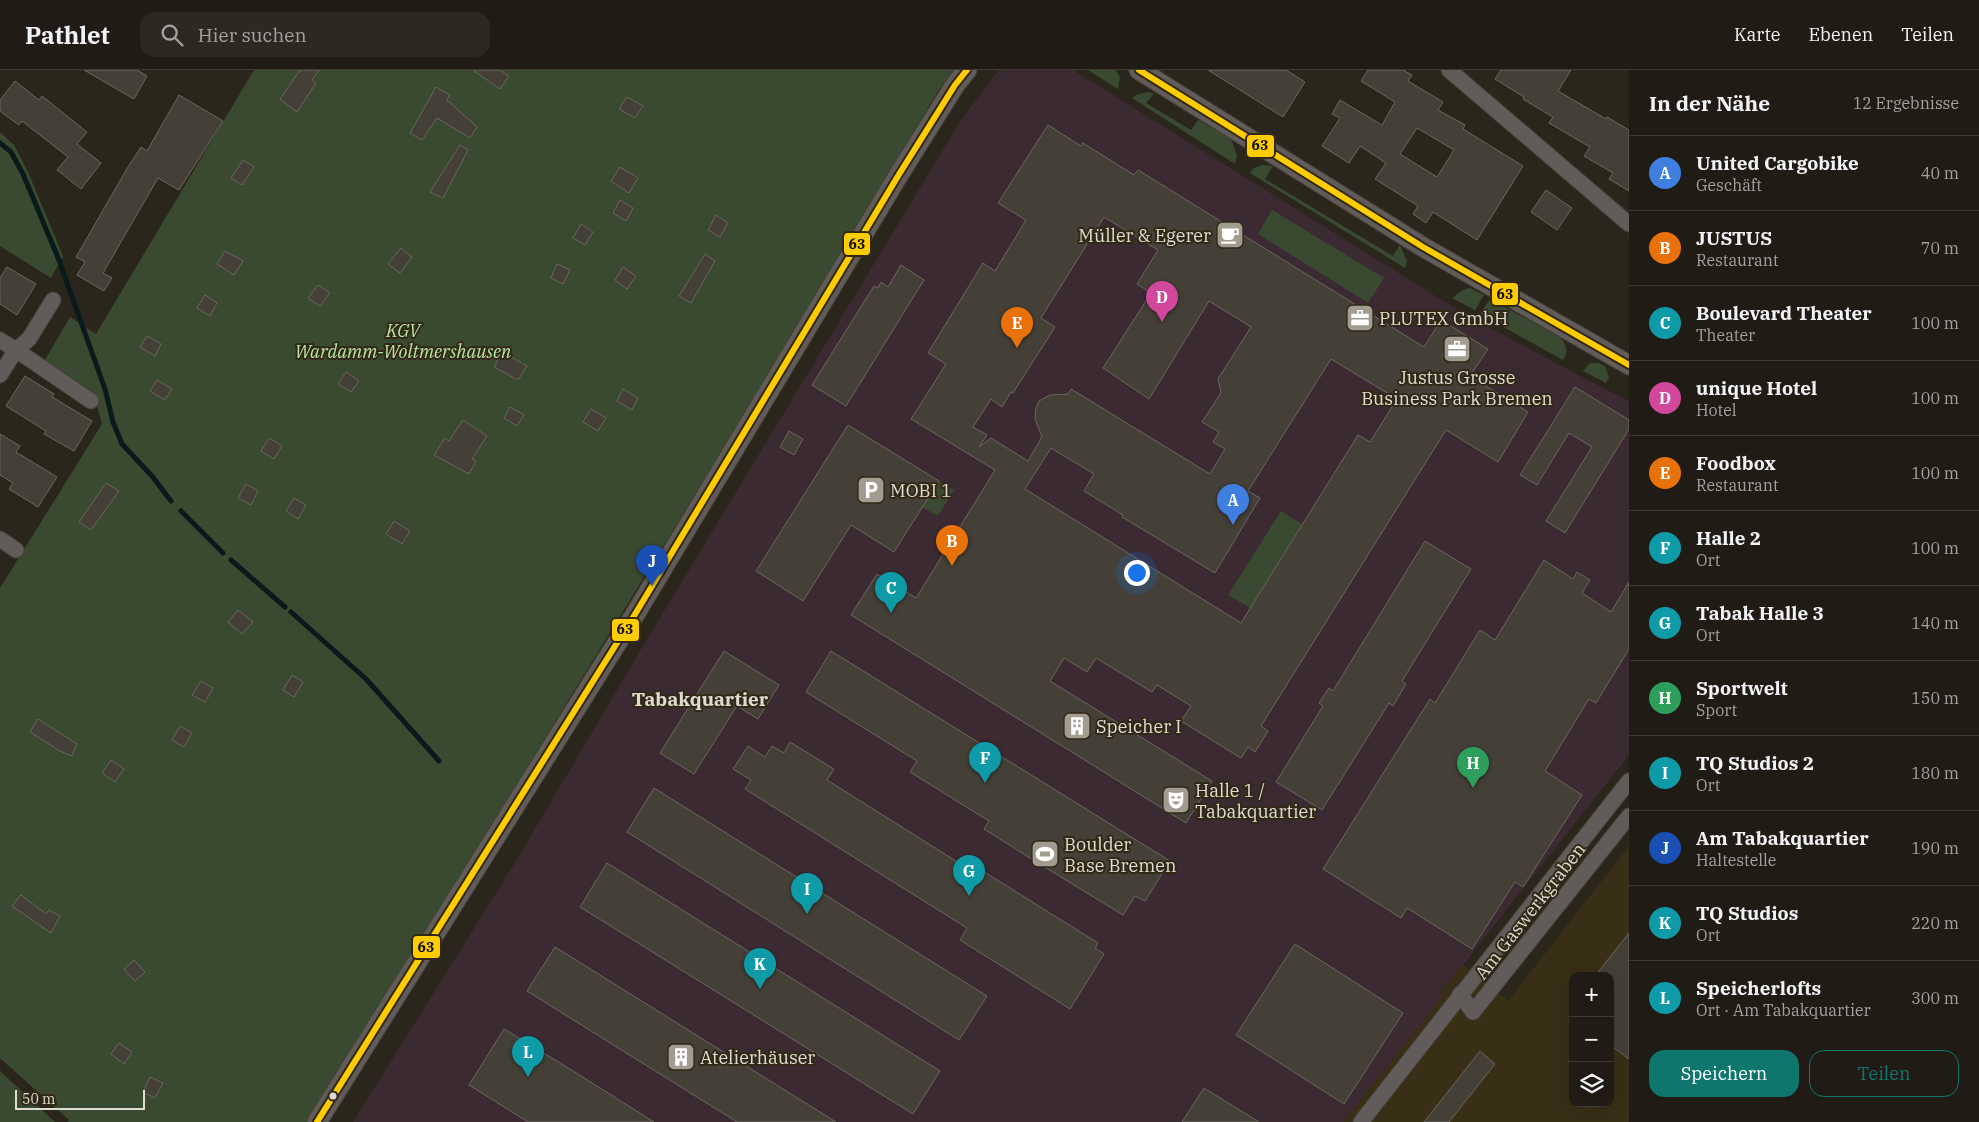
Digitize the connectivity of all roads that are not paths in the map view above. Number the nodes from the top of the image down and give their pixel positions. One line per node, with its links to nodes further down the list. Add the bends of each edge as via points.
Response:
1 (967, 70): 16 (street, via 898,176 637,611)
2 (1140, 70): 8 (street, via 1423,247)
3 (1449, 70): 4 (street)
4 (1629, 224)
5 (53, 300): 7 (street, via 29,339)
6 (0, 340): 7 (street)
7 (16, 350): 9 (street); 10 (street)
8 (1629, 365)
9 (0, 375)
10 (91, 401)
11 (0, 539): 12 (street)
12 (16, 550)
13 (1629, 781): 15 (street, Am Gaswerkgraben)
14 (1629, 816): 15 (street, Am Gaswerkgraben, via 1474,1012)
15 (1460, 994): 17 (street, Am Gaswerkgraben)
16 (317, 1122)
17 (1361, 1122)

